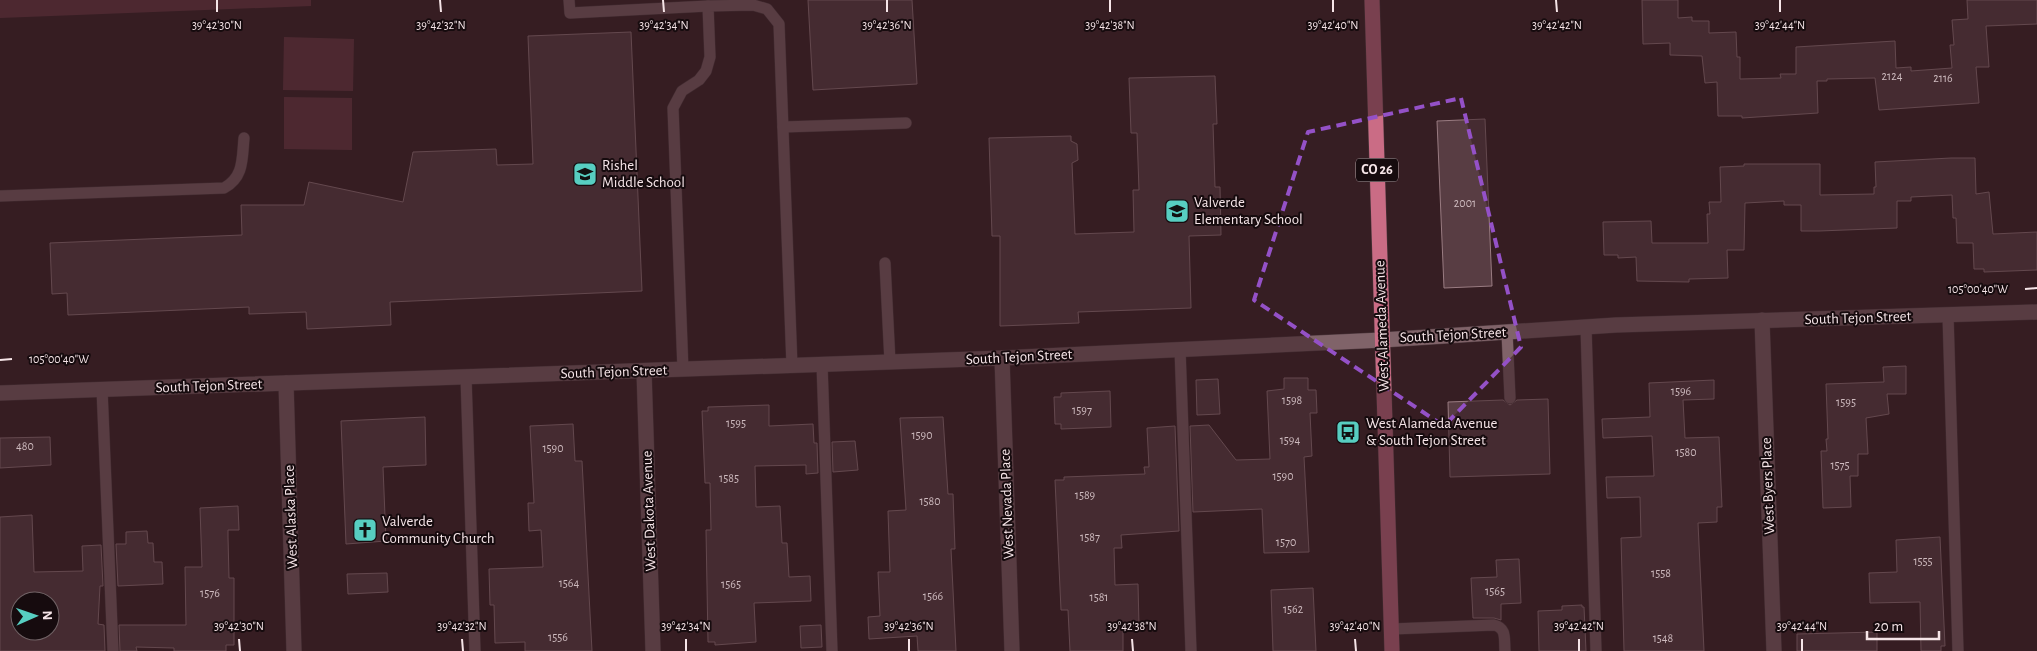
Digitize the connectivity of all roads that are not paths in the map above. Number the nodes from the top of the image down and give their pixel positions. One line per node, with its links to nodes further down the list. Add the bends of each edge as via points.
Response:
1 (569, 0): 3 (lane, via 570,13)
2 (1372, 0): 14 (main road, West Alameda Avenue / CO 26)
3 (708, 6): 5 (lane, via 752,5 767,9 778,24); 20 (lane, via 710,57 706,71 682,91 672,108)
4 (906, 123): 5 (lane)
5 (783, 127): 19 (lane)
6 (244, 138): 7 (lane, via 239,176 224,188)
7 (0, 196)
8 (885, 262): 17 (lane)
9 (2037, 312): 10 (street, South Tejon Street)
10 (1948, 315): 11 (street, South Tejon Street); 39 (lane)
11 (1762, 320): 12 (street, South Tejon Street); 38 (street, West Byers Place)
12 (1586, 327): 13 (street, South Tejon Street); 37 (lane)
13 (1507, 332): 14 (street, South Tejon Street); 26 (lane)
14 (1382, 340): 15 (street, South Tejon Street); 27 (main road, West Alameda Avenue / CO 26)
15 (1180, 349): 16 (street, South Tejon Street); 34 (lane)
16 (1002, 358): 17 (street, South Tejon Street); 33 (street, West Nevada Place)
17 (890, 362): 18 (street, South Tejon Street)
18 (822, 364): 19 (street, South Tejon Street); 32 (lane)
19 (792, 366): 20 (street, South Tejon Street)
20 (683, 370): 21 (street, South Tejon Street)
21 (644, 371): 22 (street, South Tejon Street); 31 (street, West Dakota Avenue)
22 (466, 377): 23 (street, South Tejon Street); 30 (lane)
23 (286, 383): 24 (street, South Tejon Street); 29 (street, West Alaska Place)
24 (102, 390): 25 (street, South Tejon Street); 28 (lane)
25 (0, 393)
26 (1510, 398)
27 (1392, 629): 35 (main road, West Alameda Avenue / CO 26); 36 (lane, via 1500,626 1504,631)
28 (113, 651)
29 (294, 651)
30 (475, 651)
31 (653, 651)
32 (832, 651)
33 (1012, 651)
34 (1191, 651)
35 (1392, 651)
36 (1505, 651)
37 (1596, 651)
38 (1774, 651)
39 (1958, 651)

